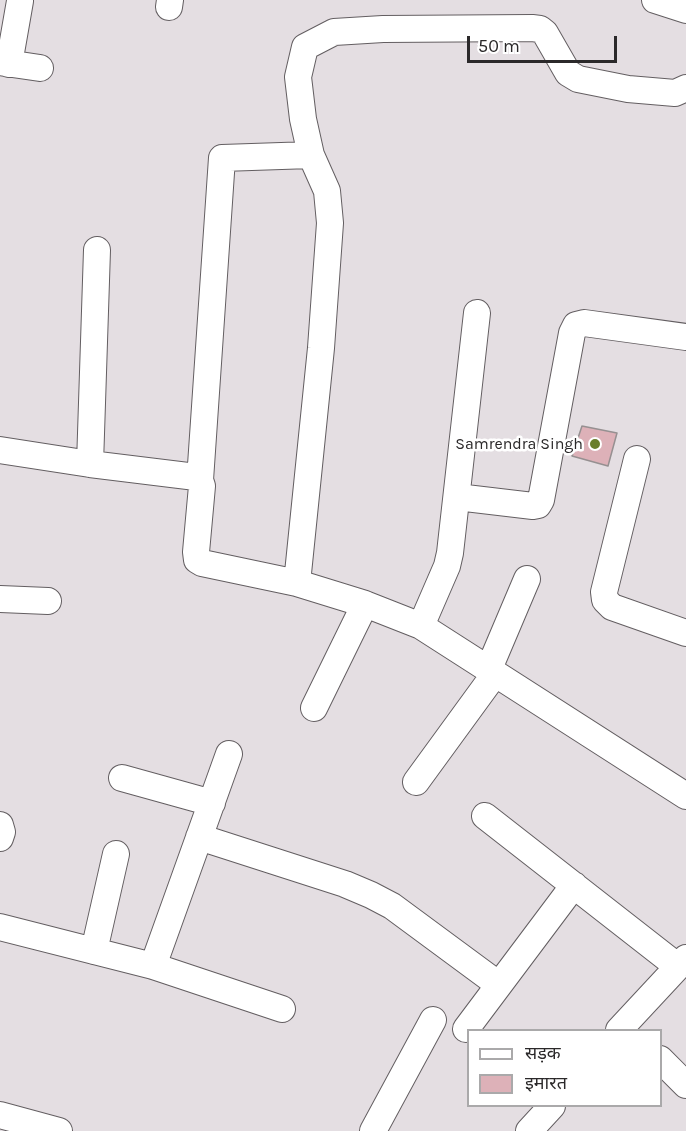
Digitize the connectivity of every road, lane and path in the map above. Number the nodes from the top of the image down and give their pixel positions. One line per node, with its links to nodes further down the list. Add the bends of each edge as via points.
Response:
1 (655, 0): 3 (street)
2 (20, 1): 4 (street)
3 (686, 10)
4 (4, 63): 5 (street)
5 (40, 68)
6 (686, 88): 7 (street, via 675,93 578,79 568,73 545,33 532,27 334,32 305,47 298,77)
7 (310, 155): 14 (street, via 222,158); 17 (street, via 327,191 330,223)
8 (97, 250): 13 (street)
9 (477, 313): 15 (street)
10 (686, 337): 15 (street, via 576,325 538,505)
11 (0, 450): 13 (street)
12 (637, 459): 22 (street, via 605,600 612,607)
13 (90, 464): 14 (street)
14 (200, 480): 17 (street, via 197,560)
15 (457, 497): 21 (street, via 447,566)
16 (528, 579): 23 (street)
17 (297, 583): 20 (street)
18 (0, 599): 19 (street)
19 (48, 601)
20 (365, 604): 21 (street); 24 (street)
21 (421, 626): 23 (street)
22 (686, 633)
23 (491, 673): 27 (street); 28 (street)
24 (314, 708)
25 (229, 754): 29 (street)
26 (122, 778): 29 (street)
27 (416, 782)
28 (686, 796)
29 (212, 803): 32 (street)
30 (484, 816): 35 (street)
31 (0, 825): 33 (street)
32 (199, 837): 39 (street); 40 (street, via 371,895 392,906)
33 (0, 838)
34 (116, 854): 37 (street)
35 (574, 885): 38 (street); 40 (street)
36 (0, 927): 37 (street)
37 (94, 951): 39 (street)
38 (682, 962): 43 (street)
39 (153, 966): 41 (street)
40 (499, 985): 44 (street)
41 (282, 1009)
42 (433, 1020): 50 (street)
43 (626, 1028)
44 (466, 1029)
45 (662, 1061): 46 (street)
46 (686, 1085)
47 (551, 1107): 51 (street)
48 (0, 1115): 49 (street)
49 (59, 1131)
50 (373, 1131)
51 (529, 1131)

